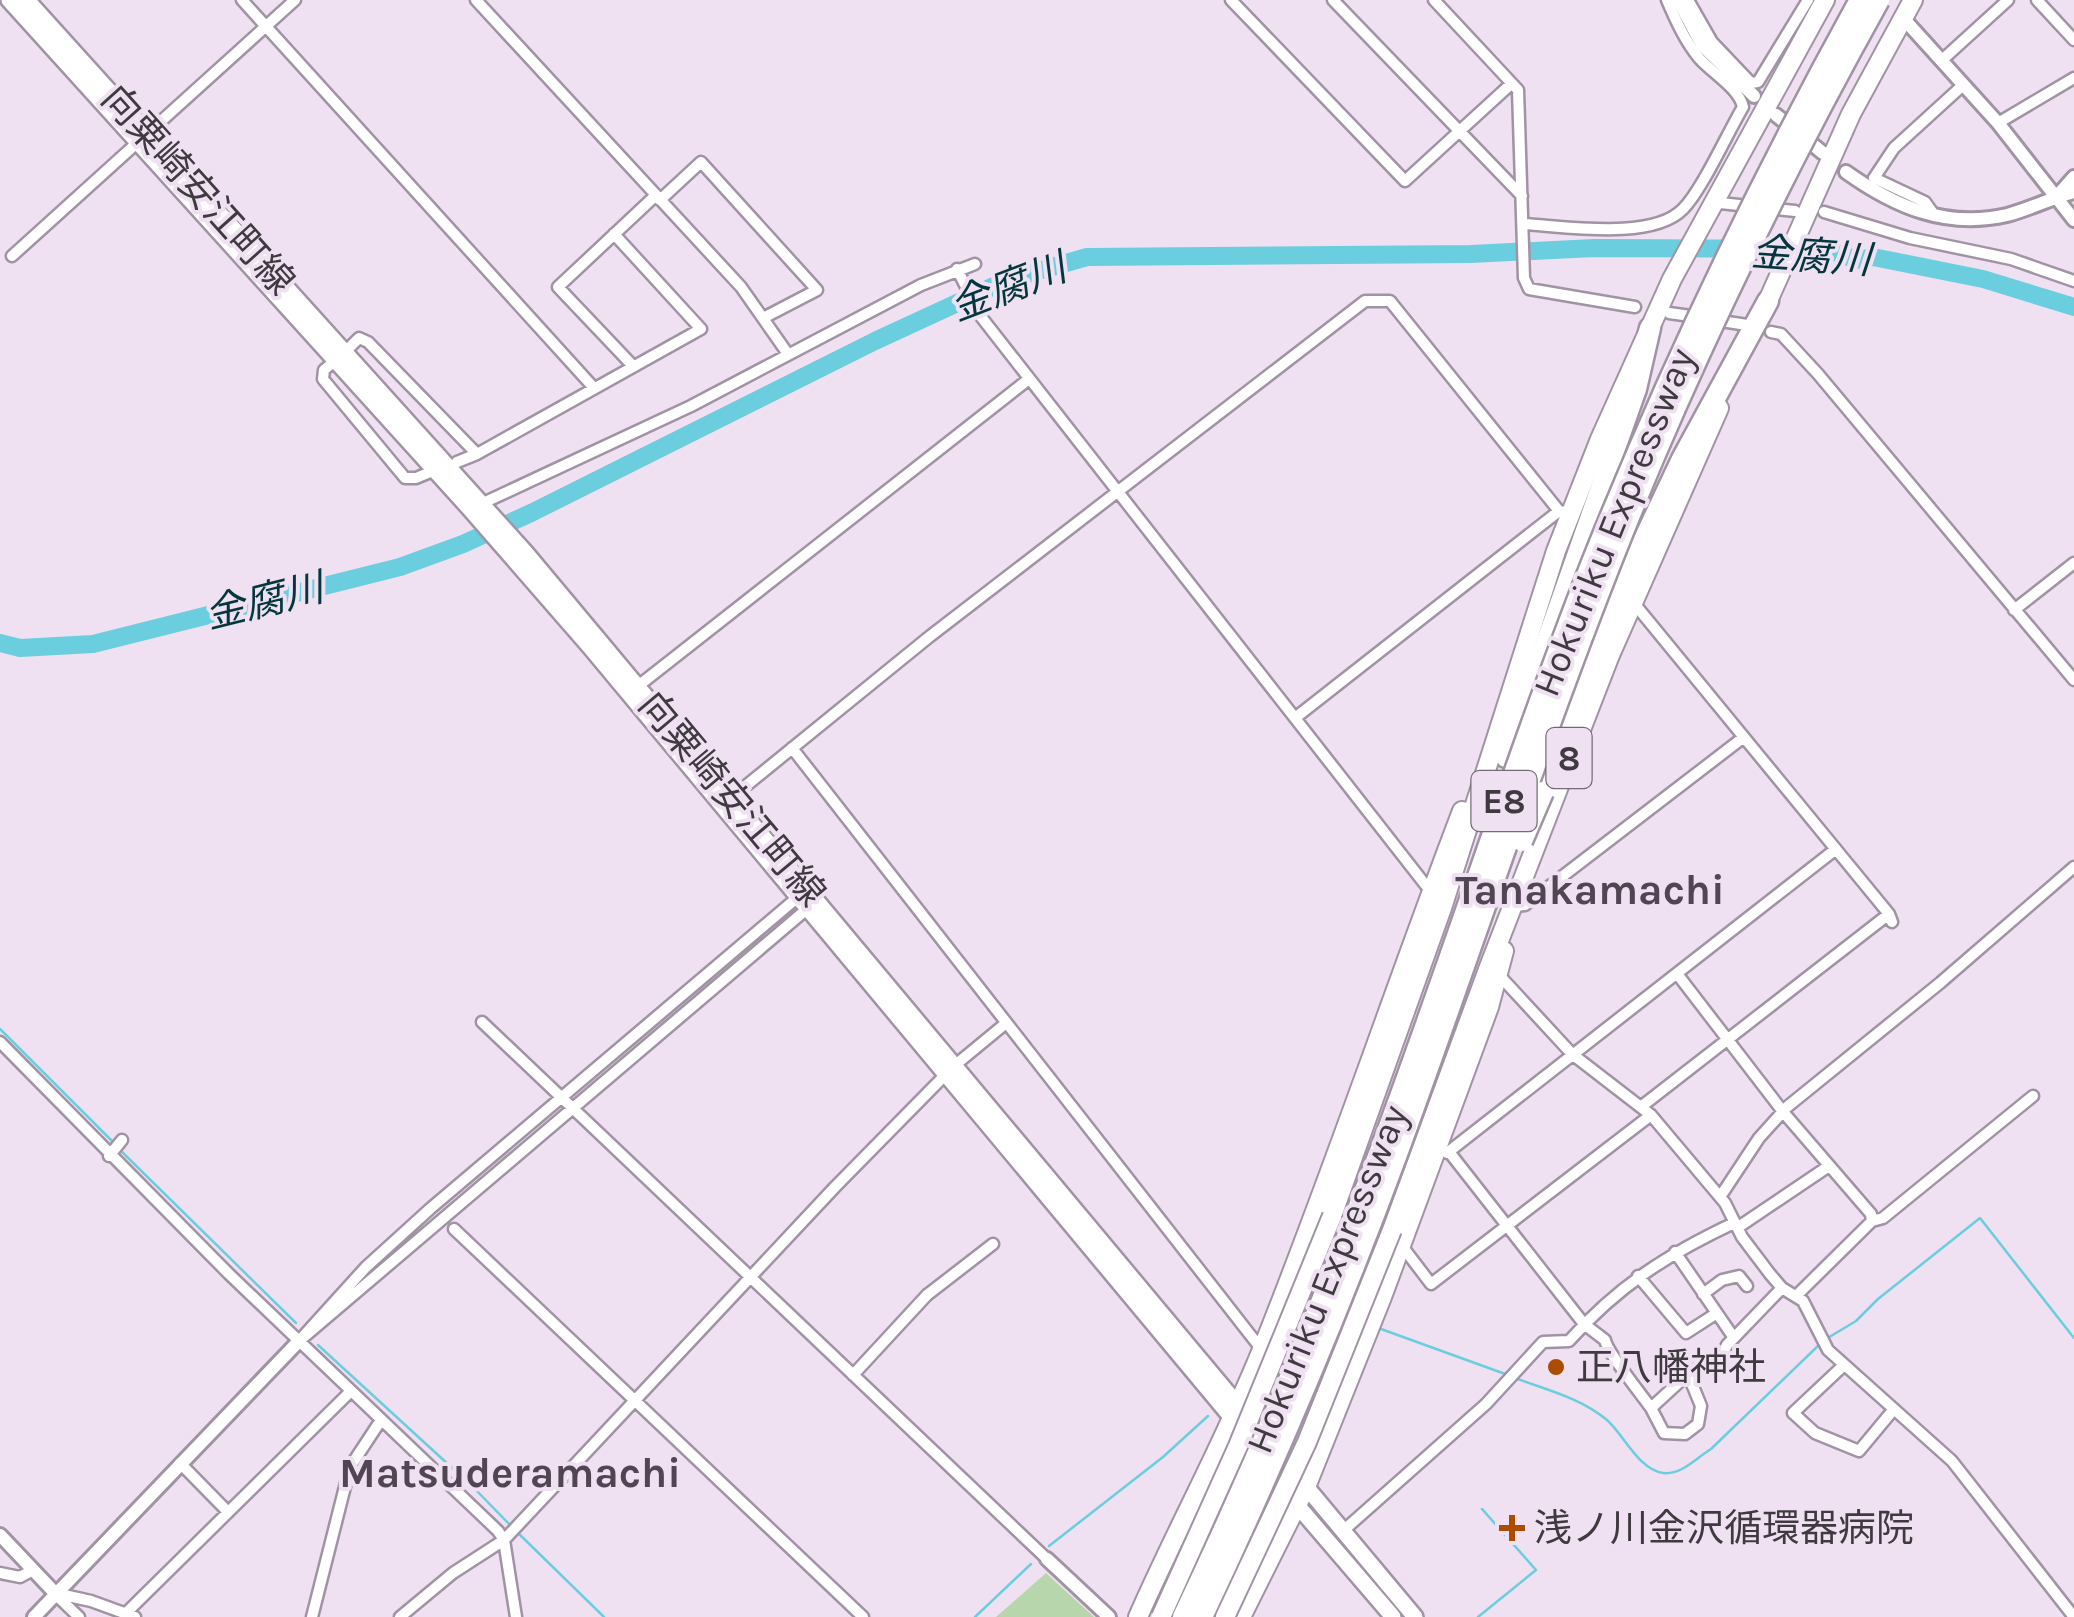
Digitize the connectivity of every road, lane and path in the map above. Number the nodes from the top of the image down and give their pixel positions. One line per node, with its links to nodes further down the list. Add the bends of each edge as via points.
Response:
1 (9, 0): 32 (main road, 向粟崎安江町線)
2 (26, 0): 32 (main road, 向粟崎安江町線)
3 (242, 0): 22 (street)
4 (294, 0): 22 (street)
5 (476, 0): 39 (street)
6 (1231, 0): 31 (street, via 1406,181)
7 (1333, 0): 31 (street)
8 (1434, 0): 26 (street)
9 (1667, 0): 45 (street, via 1690,45 1743,107 1694,199 1650,225)
10 (1678, 0): 28 (street, via 1702,45)
11 (1688, 0): 12 (street, via 1712,42 1751,83 1758,82)
12 (1808, 0)
13 (1825, 0): 56 (highway, 8)
14 (1860, 0): 87 (highway, Hokuriku Expressway / E8, bridge, via 1725,258 1636,455)
15 (1879, 0): 92 (highway, Hokuriku Expressway / E8, bridge, via 1783,178 1653,460 1566,680)
16 (1913, 0): 21 (highway, 8)
17 (1986, 0): 20 (street)
18 (2008, 0): 20 (street)
19 (2037, 0): 23 (street)
20 (1996, 11): 24 (street)
21 (1903, 18): 24 (street); 43 (highway, 8)
22 (266, 26): 32 (street); 62 (street)
23 (2074, 40)
24 (1942, 61): 27 (street)
25 (2074, 78): 30 (street)
26 (1511, 84): 31 (street); 37 (street, via 1518,90)
27 (1962, 86): 30 (street); 42 (street, via 1894,148 1874,178 1925,202)
28 (1754, 96)
29 (1776, 115): 33 (street)
30 (1998, 123): 38 (street)
31 (1458, 132): 37 (street)
32 (143, 138): 47 (street); 59 (main road, 向粟崎安江町線)
33 (1823, 153)
34 (1846, 172): 42 (street, via 1891,201)
35 (2074, 176): 38 (street)
36 (2074, 192): 38 (street)
37 (1522, 196): 45 (street)
38 (2056, 197): 42 (street, via 1988,218); 44 (street)
39 (657, 198): 46 (street); 54 (street); 54 (street, via 701,162 817,290)
40 (1720, 203): 43 (street)
41 (1824, 212): 50 (street, via 2011,259)
42 (1936, 217)
43 (1797, 219): 51 (highway, 8)
44 (2074, 220)
45 (1523, 227): 52 (street, via 1529,289)
46 (614, 234): 60 (street, via 558,287); 60 (street, via 701,329)
47 (12, 256)
48 (975, 264): 49 (street)
49 (958, 271): 58 (street); 61 (street, via 982,318)
50 (2074, 282)
51 (1769, 298): 70 (highway, 8); 92 (highway, bridge, via 1682,459 1610,616)
52 (1635, 307)
53 (1670, 313): 55 (street)
54 (763, 318): 58 (street)
55 (1747, 324)
56 (1650, 328): 68 (highway, 8); 87 (highway, bridge, via 1636,389 1555,611)
57 (1772, 332): 71 (street, via 1818,374)
58 (788, 354): 67 (street)
59 (341, 356): 63 (street, via 359,338 368,342); 65 (street, via 323,379 404,478); 67 (main road, 向粟崎安江町線)
60 (633, 366): 62 (street)
61 (1029, 379): 66 (street); 73 (street)
62 (594, 388): 63 (street)
63 (477, 454): 64 (street)
64 (457, 462)
65 (428, 474)
66 (1118, 492): 68 (street, via 1366,301 1390,300); 74 (street); 76 (street)
67 (475, 506): 73 (main road, 向粟崎安江町線)
68 (1565, 512): 74 (street); 81 (highway, 8)
69 (2074, 563): 71 (street)
70 (1633, 602): 75 (street); 82 (highway, 8)
71 (2014, 610): 72 (street)
72 (2074, 680)
73 (634, 690): 77 (main road, 向粟崎安江町線)
74 (1295, 718): 81 (street)
75 (1744, 737): 78 (street); 82 (street, via 1526,905)
76 (792, 748): 77 (street); 86 (street)
77 (727, 801): 80 (main road, 向粟崎安江町線)
78 (1836, 849): 84 (street); 88 (street, via 1891,918)
79 (2074, 867): 97 (street)
80 (806, 900): 91 (main road, 向粟崎安江町線); 93 (street); 95 (street)
81 (1437, 900): 83 (street); 120 (highway); 150 (highway, 8, bridge, via 1332,1216)
82 (1513, 906): 83 (highway)
83 (1495, 969): 90 (street); 99 (highway); 107 (highway)
84 (1678, 974): 88 (street); 90 (street)
85 (482, 1022): 93 (street)
86 (1005, 1024): 91 (street); 120 (street)
87 (1423, 1030): 151 (highway, Hokuriku Expressway / E8, bridge, via 1284,1393)
88 (1728, 1040): 96 (street); 97 (street)
89 (0, 1042): 100 (street)
90 (1572, 1054): 96 (street); 99 (street)
91 (950, 1072): 111 (street); 128 (main road, 向粟崎安江町線)
92 (1421, 1087): 152 (highway, Hokuriku Expressway / E8, bridge, via 1301,1399)
93 (560, 1096): 95 (street); 119 (street, via 366,1267)
94 (2032, 1096): 103 (street)
95 (571, 1108): 111 (street); 119 (street)
96 (1647, 1110): 102 (street); 105 (street)
97 (1784, 1113): 101 (street); 102 (street)
98 (122, 1140): 100 (street)
99 (1443, 1153): 105 (street); 107 (highway)
100 (110, 1154): 119 (street)
101 (1830, 1166): 103 (street); 104 (street, via 1740,1226)
102 (1720, 1198): 104 (street)
103 (1872, 1221): 115 (street)
104 (1734, 1222): 109 (street); 113 (street)
105 (1508, 1226): 107 (street, via 1431,1284); 117 (street)
106 (454, 1229): 125 (street)
107 (1397, 1238): 131 (highway); 153 (highway, bridge)
108 (994, 1244): 123 (street, via 927,1295)
109 (1675, 1252): 110 (street); 114 (street)
110 (1638, 1276): 116 (street, via 1686,1333); 117 (street)
111 (750, 1277): 123 (street); 125 (street)
112 (1748, 1286): 114 (street, via 1739,1276)
113 (1782, 1288): 115 (street); 118 (street)
114 (1703, 1294): 116 (street)
115 (1797, 1295): 121 (street)
116 (1717, 1313): 118 (street)
117 (1584, 1324): 126 (street, via 1605,1340); 134 (street, via 1569,1341 1543,1342)
118 (1734, 1338): 122 (street, via 1722,1355)
119 (298, 1342): 124 (street); 130 (street)
120 (1262, 1350): 128 (highway)
121 (1844, 1365): 127 (street); 127 (street, via 1792,1413 1815,1434 1858,1451)
122 (1688, 1374): 126 (street); 126 (street, via 1701,1406 1698,1424 1684,1434 1664,1433)
123 (853, 1375): 137 (street)
124 (351, 1391): 129 (street); 133 (street)
125 (635, 1399): 135 (street); 147 (street)
126 (1651, 1408)
127 (1894, 1408): 157 (street, via 1952,1461)
128 (1235, 1412): 131 (main road, 向粟崎安江町線); 132 (main road, 向粟崎安江町線); 149 (highway)
129 (381, 1420): 135 (street, via 481,1514); 144 (street, via 350,1467)
130 (180, 1464): 133 (street); 140 (street)
131 (1306, 1487): 132 (highway); 134 (main road, 向粟崎安江町線)
132 (1297, 1505): 154 (highway); 155 (main road, 向粟崎安江町線)
133 (228, 1512): 141 (street)
134 (1344, 1530): 156 (main road, 向粟崎安江町線)
135 (511, 1533): 145 (street); 146 (street)
136 (0, 1535): 138 (street)
137 (1046, 1559): 148 (street)
138 (33, 1570): 139 (street, via 20,1577); 140 (street)
139 (0, 1573)
140 (55, 1593): 141 (street); 142 (street); 143 (street)
141 (130, 1615)
142 (34, 1617)
143 (79, 1617)
144 (312, 1617)
145 (400, 1617)
146 (516, 1617)
147 (863, 1617)
148 (1109, 1617)
149 (1138, 1617)
150 (1161, 1617)
151 (1183, 1617)
152 (1202, 1617)
153 (1226, 1617)
154 (1242, 1617)
155 (1393, 1617)
156 (1414, 1617)
157 (2074, 1617)

